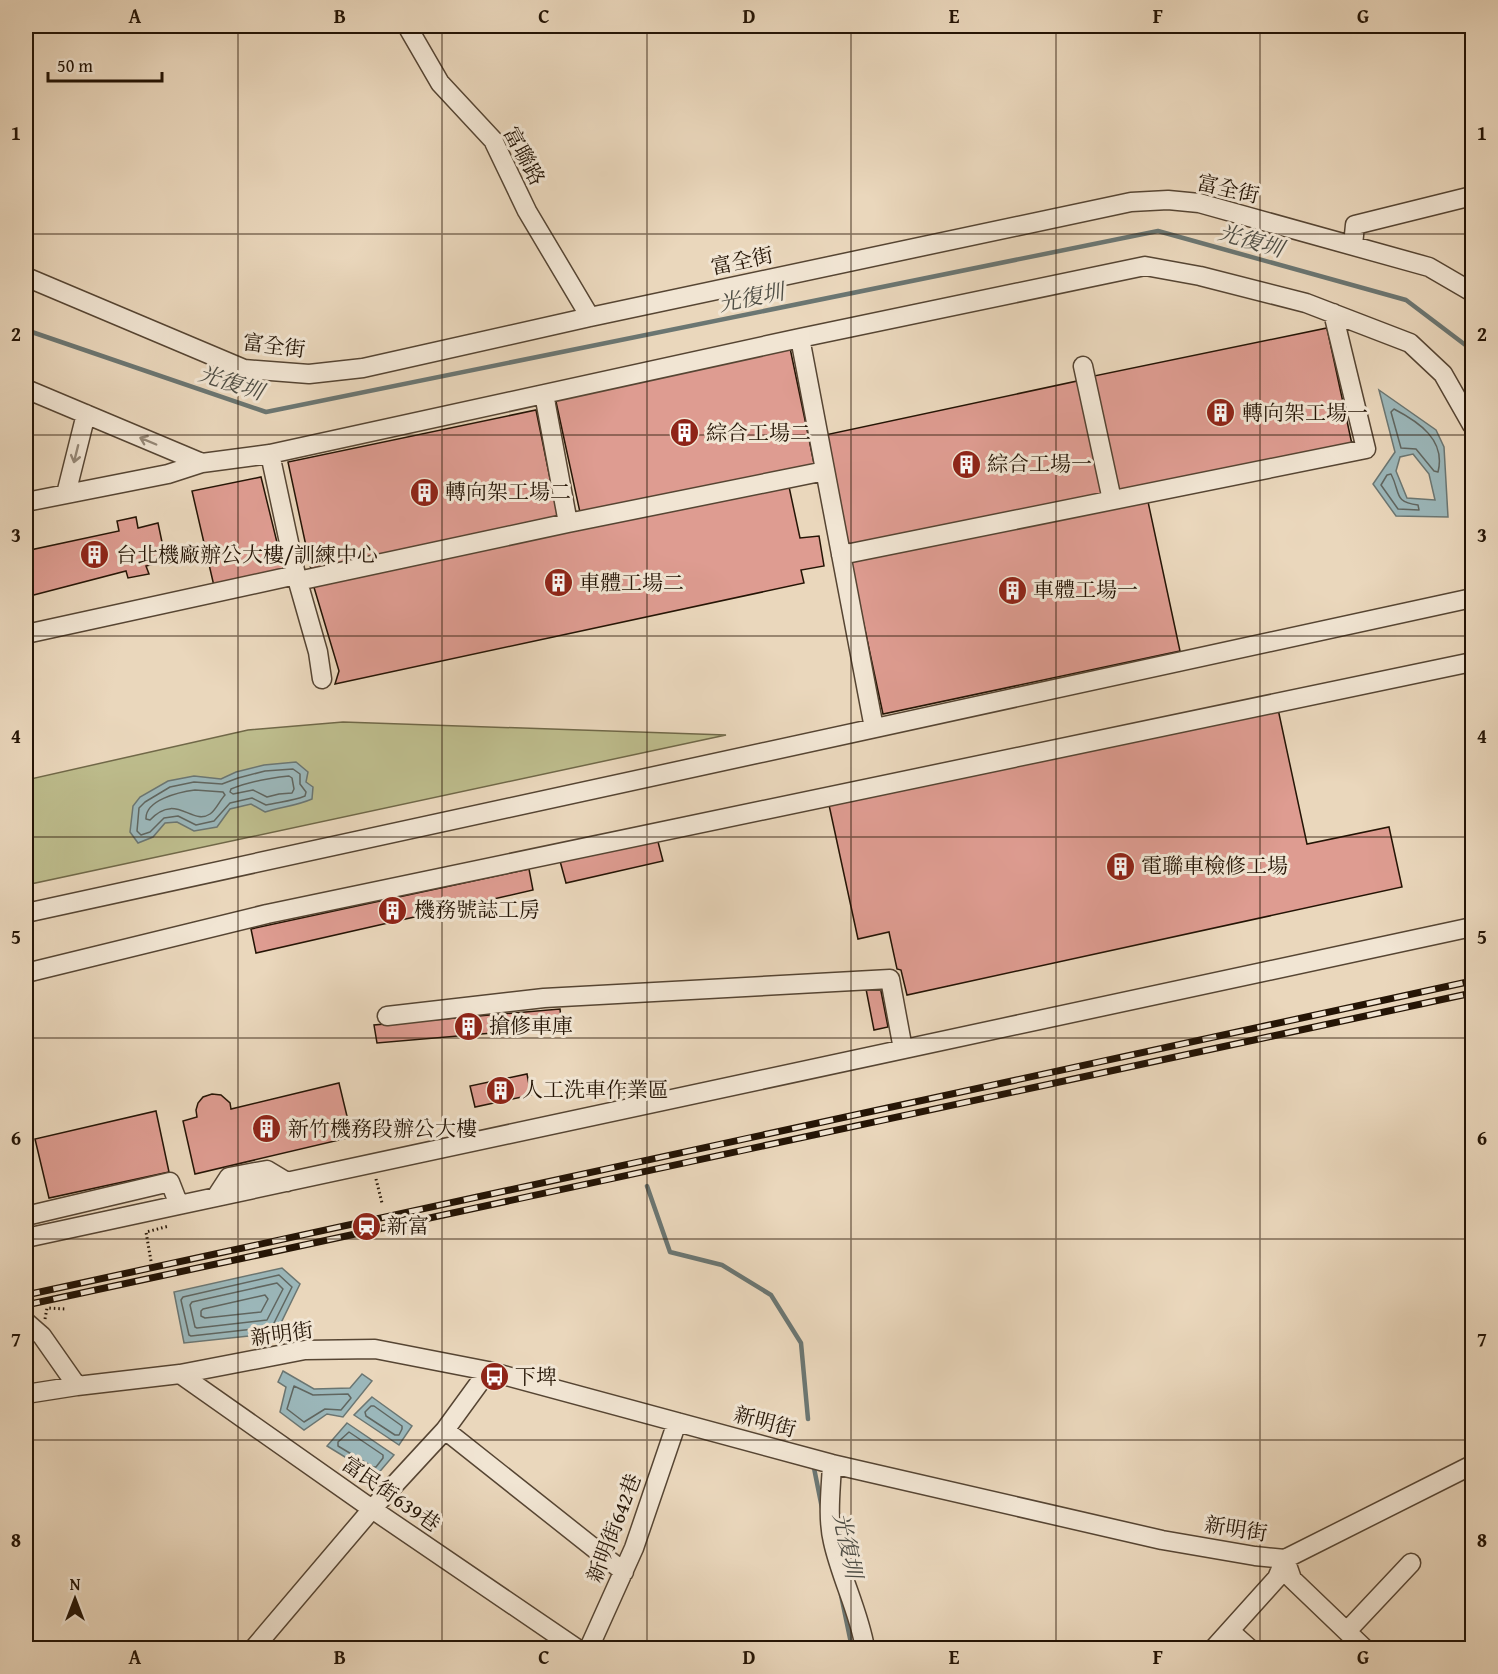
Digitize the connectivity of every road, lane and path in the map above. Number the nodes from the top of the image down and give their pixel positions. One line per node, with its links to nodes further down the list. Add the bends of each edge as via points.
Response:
1 (407, 26): 7 (street, 富聯路, via 441,83 493,140 527,211)
2 (1473, 196): 3 (street, via 1355,225)
3 (1353, 245): 5 (street, 富全街, via 1429,267); 7 (street, 富全街, via 1199,203 1131,202)
4 (26, 276): 7 (street, 富全街, via 244,369 309,374 363,368)
5 (1473, 292)
6 (1333, 313): 8 (street, via 1200,276 1145,266); 13 (street, via 1410,343 1443,374); 18 (street, via 1366,449)
7 (590, 317)
8 (800, 338): 11 (street); 16 (street)
9 (1083, 366): 18 (street)
10 (26, 389): 12 (street)
11 (544, 394): 14 (street); 20 (street)
12 (86, 414): 15 (street, one-way to 12); 17 (street, one-way to 17)
13 (1473, 425)
14 (270, 454): 15 (street); 22 (street)
15 (202, 463): 17 (street, via 168,474)
16 (825, 471): 20 (street); 21 (street)
17 (66, 494): 19 (street)
18 (1112, 500): 21 (street)
19 (26, 502)
20 (568, 523): 22 (street)
21 (841, 555): 27 (street)
22 (297, 578): 24 (street); 26 (street)
23 (1473, 598): 27 (street)
24 (26, 634)
25 (1473, 662): 30 (street, via 267,914)
26 (322, 679)
27 (874, 728): 28 (street)
28 (26, 913)
29 (1473, 927): 32 (street)
30 (26, 973)
31 (387, 1016): 32 (street, via 544,998 890,979)
32 (903, 1049): 33 (street)
33 (372, 1164): 34 (path); 35 (street)
34 (382, 1203)
35 (179, 1205): 36 (street, via 170,1182); 38 (street)
36 (26, 1216)
37 (146, 1232): 39 (path)
38 (26, 1238)
39 (151, 1261)
40 (66, 1309): 42 (path, via 47,1308)
41 (26, 1322): 42 (street)
42 (42, 1336): 45 (street)
43 (488, 1371): 44 (street, 新明街, via 375,1349 305,1350); 47 (street, 新明街); 48 (street)
44 (180, 1374): 45 (street, 新明街); 51 (street, 富民街639巷)
45 (77, 1386): 46 (street, 新明街)
46 (26, 1394)
47 (677, 1422): 49 (street, 新明街); 54 (street, 新明街642巷)
48 (445, 1430): 51 (street); 54 (street)
49 (832, 1464): 52 (street, 新明街, via 1162,1540); 60 (street, via 833,1543)
50 (1473, 1465): 52 (street, 新明街)
51 (372, 1509): 57 (street); 58 (street, 富民街639巷)
52 (1285, 1558): 55 (street, via 1277,1578); 56 (street, via 1292,1579)
53 (1411, 1563): 56 (street)
54 (624, 1572): 59 (street, 新明街642巷)
55 (1230, 1631): 61 (street); 62 (street)
56 (1347, 1631): 63 (street)
57 (254, 1648)
58 (576, 1648)
59 (589, 1648)
60 (866, 1648)
61 (1214, 1648)
62 (1249, 1648)
63 (1364, 1648)

